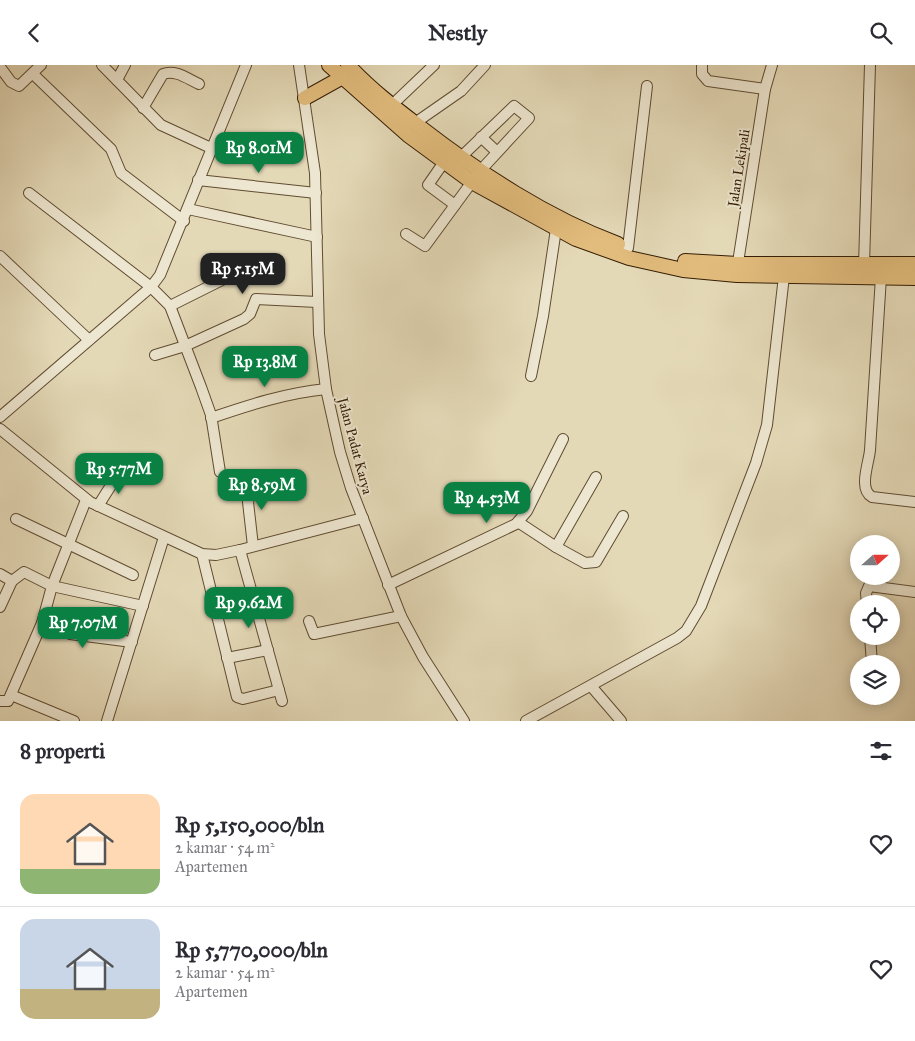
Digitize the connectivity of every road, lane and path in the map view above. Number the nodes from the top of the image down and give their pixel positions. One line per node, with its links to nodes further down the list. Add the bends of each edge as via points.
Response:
1 (41, 65): 14 (street)
2 (102, 65): 15 (street)
3 (125, 65): 15 (street)
4 (246, 65): 24 (street)
5 (299, 65): 19 (street, Jalan Padat Karya)
6 (329, 65): 13 (main road)
7 (434, 65): 20 (street)
8 (485, 65): 22 (street, via 462,91)
9 (702, 65): 18 (street, via 702,74 708,81)
10 (772, 65): 18 (street, Jalan Lekipali)
11 (870, 65): 41 (street)
12 (0, 67): 14 (street, via 15,85 23,84)
13 (348, 71): 19 (main road); 20 (main road); 27 (main road, via 408,135)
14 (33, 74): 35 (street, via 111,149 121,173)
15 (117, 80): 21 (street)
16 (199, 84): 21 (street, via 168,72 163,74)
17 (647, 86): 39 (street)
18 (764, 89): 43 (street, Jalan Lekipali)
19 (305, 98): 32 (street, Jalan Padat Karya)
20 (392, 105): 22 (main road)
21 (143, 108): 24 (street, via 161,125)
22 (415, 123): 26 (main road)
23 (481, 137): 25 (street); 25 (street, via 514,105 529,118); 26 (street)
24 (210, 148): 29 (street)
25 (497, 152): 28 (street)
26 (461, 157): 28 (main road)
27 (444, 162): 30 (main road); 33 (street, via 428,185)
28 (480, 171): 30 (street); 39 (main road, via 580,229)
29 (198, 180): 32 (street); 34 (street)
30 (472, 182): 33 (street); 36 (main road)
31 (29, 193): 48 (street)
32 (316, 193): 38 (street, Jalan Padat Karya)
33 (455, 205): 37 (street, via 425,246)
34 (188, 209): 35 (street); 38 (street)
35 (184, 221): 48 (street, via 167,262)
36 (556, 229): 43 (main road, via 629,259 683,270); 54 (street)
37 (406, 234)
38 (317, 237): 49 (street, Jalan Padat Karya)
39 (628, 248): 43 (main road)
40 (0, 256): 51 (street)
41 (864, 265): 42 (main road); 43 (main road)
42 (915, 265)
43 (737, 270): 45 (main road)
44 (230, 276): 50 (street)
45 (784, 276): 46 (main road); 92 (street, via 767,425 747,490 701,607 686,631 677,638)
46 (881, 277): 47 (main road); 65 (street, via 870,448 864,489 872,497)
47 (915, 277)
48 (151, 287): 50 (street); 51 (street)
49 (317, 302): 52 (street, via 256,299 248,317); 55 (street, Jalan Padat Karya)
50 (170, 306): 52 (street)
51 (89, 340): 56 (street)
52 (185, 346): 53 (street); 57 (street)
53 (155, 355)
54 (531, 375)
55 (326, 389): 57 (street, via 260,402); 68 (street, Jalan Padat Karya, via 345,471)
56 (0, 417)
57 (211, 417): 61 (street)
58 (0, 429): 64 (street)
59 (563, 439): 70 (street)
60 (120, 471): 66 (street)
61 (220, 472)
62 (596, 477): 74 (street)
63 (279, 481): 73 (street, via 254,490 250,496)
64 (86, 500): 66 (street); 72 (street)
65 (915, 502)
66 (98, 506): 71 (street)
67 (623, 516): 74 (street, via 596,562 585,563)
68 (362, 518): 73 (street); 80 (street, Jalan Padat Karya)
69 (16, 519): 72 (street)
70 (518, 522): 74 (street); 80 (street)
71 (164, 537): 76 (street); 84 (street)
72 (69, 546): 78 (street); 81 (street)
73 (254, 546): 75 (street)
74 (556, 547)
75 (240, 550): 76 (street); 90 (street)
76 (202, 555): 91 (street)
77 (0, 574): 79 (street)
78 (133, 575)
79 (12, 581): 81 (street, via 20,573 27,572); 85 (street)
80 (388, 585): 86 (street, Jalan Padat Karya)
81 (52, 586): 84 (street); 88 (street)
82 (915, 592): 83 (street, via 869,586)
83 (866, 595)
84 (143, 606): 89 (street)
85 (0, 607)
86 (401, 616): 87 (street, via 314,634); 99 (street, Jalan Padat Karya)
87 (309, 621)
88 (42, 623): 89 (street, via 70,634); 94 (street)
89 (132, 642): 98 (street)
90 (268, 650): 91 (street); 93 (street)
91 (227, 659): 93 (street, via 235,693 240,699)
92 (591, 687): 100 (street); 101 (street)
93 (279, 690): 96 (street)
94 (11, 695): 95 (street, via 7,702); 97 (street)
95 (0, 701)
96 (282, 701)
97 (71, 720)
98 (107, 721)
99 (464, 721)
100 (526, 721)
101 (622, 721)

